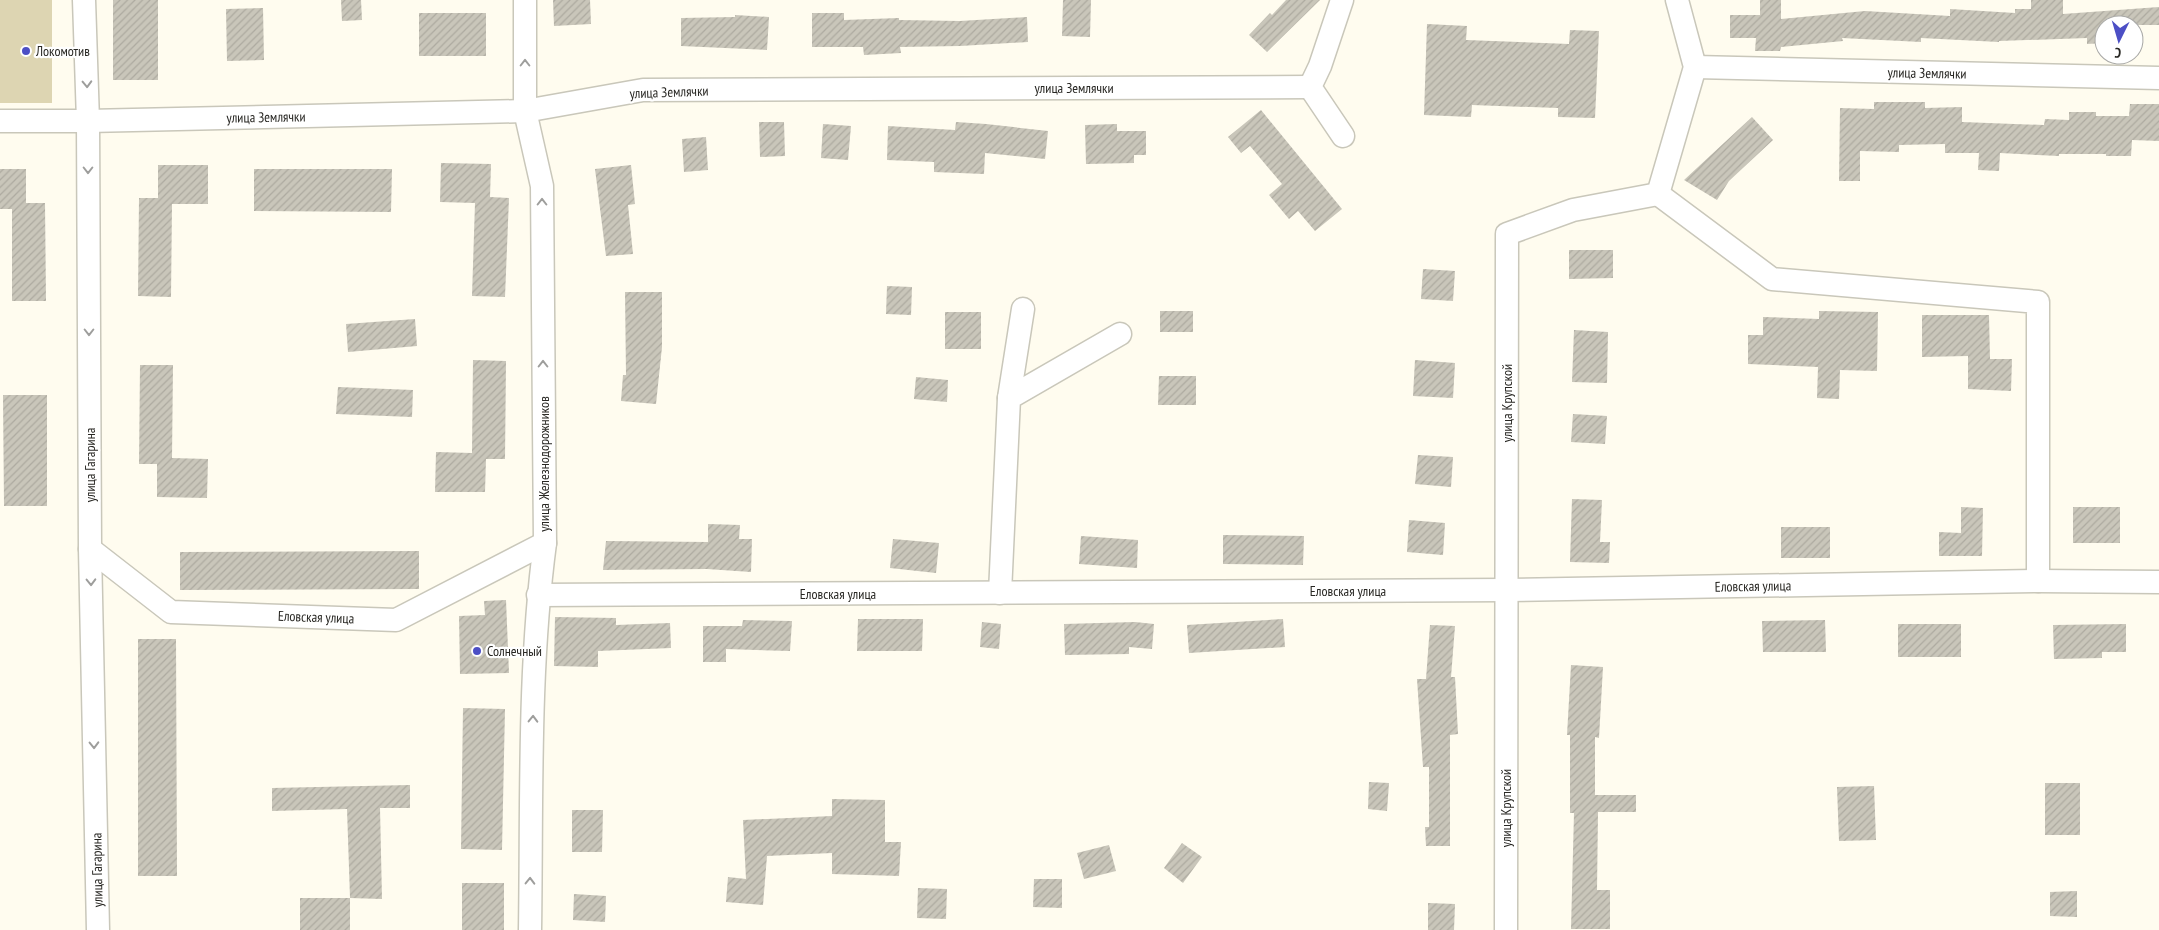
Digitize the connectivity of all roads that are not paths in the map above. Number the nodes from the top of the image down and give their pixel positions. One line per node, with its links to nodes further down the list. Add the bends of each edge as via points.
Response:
1 (84, 0): 10 (street, улица Гагарина, one-way to 10)
2 (525, 0): 8 (street, улица Железнодорожников, one-way to 2)
3 (1342, 0): 7 (street)
4 (1677, 0): 5 (street)
5 (1696, 67): 6 (street, улица Землячки); 12 (street)
6 (2159, 78)
7 (1310, 87): 8 (street, улица Землячки, via 643,90); 11 (street)
8 (524, 111): 10 (street, улица Землячки); 16 (street, улица Железнодорожников, one-way to 8, via 542,186)
9 (0, 121): 10 (street, улица Землячки)
10 (88, 121): 17 (street, улица Гагарина, one-way to 17)
11 (1343, 136)
12 (1658, 194): 18 (street, via 1772,279 2038,302); 20 (street, улица Крупской, via 1573,210 1507,234)
13 (1022, 309): 15 (street)
14 (1120, 334): 15 (street)
15 (1009, 398): 21 (street)
16 (545, 543): 17 (street, Еловская улица, via 396,620 170,612); 22 (street, улица Железнодорожников)
17 (90, 548): 23 (street, улица Гагарина, one-way to 23)
18 (2038, 581): 19 (street, Еловская улица); 20 (street, Еловская улица)
19 (2159, 582)
20 (1506, 590): 21 (street, Еловская улица); 25 (street, улица Крупской)
21 (1000, 593): 22 (street, Еловская улица)
22 (538, 595): 24 (street, улица Железнодорожников, one-way to 22, via 533,697)
23 (98, 930)
24 (530, 930)
25 (1506, 930)

